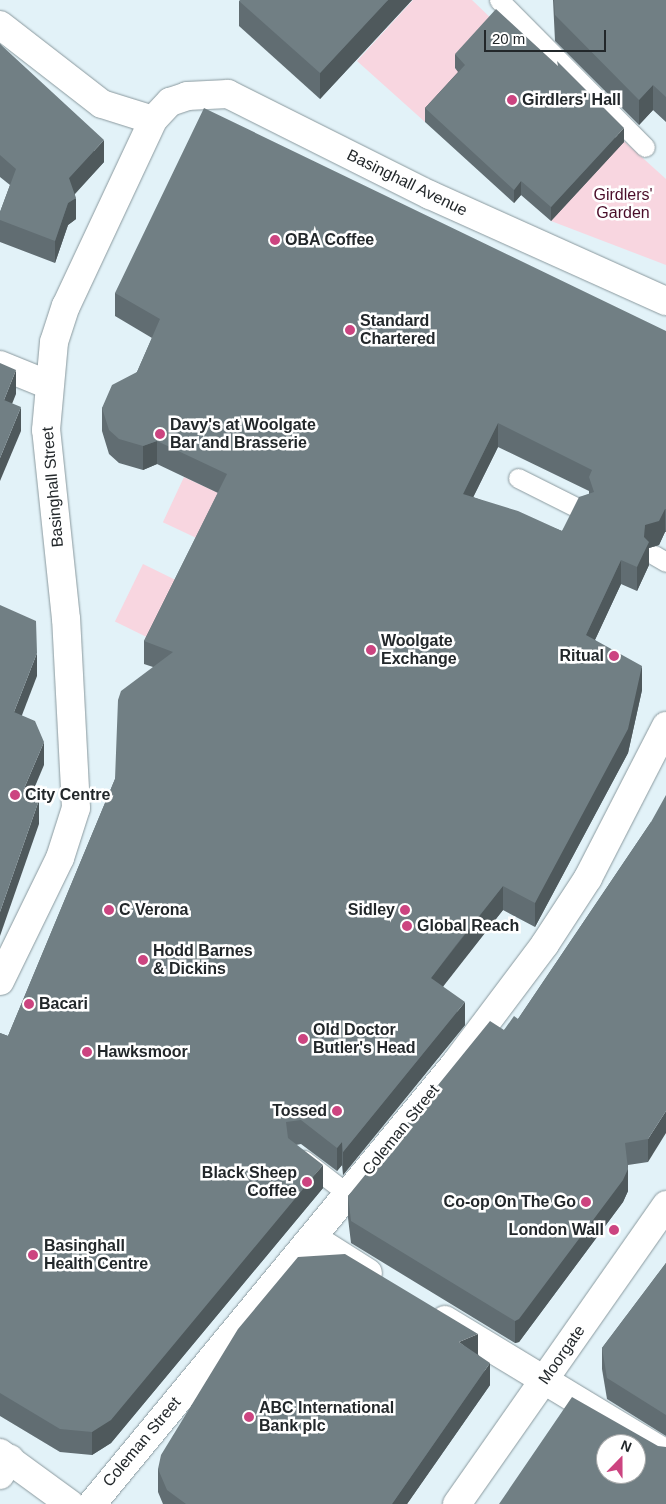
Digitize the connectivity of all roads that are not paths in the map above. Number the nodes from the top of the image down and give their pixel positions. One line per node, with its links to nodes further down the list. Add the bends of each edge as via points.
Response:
1 (499, 0): 4 (lane)
2 (0, 25): 3 (street, via 102,104)
3 (153, 120): 5 (street, Basinghall Avenue, via 170,102 187,96 228,94 474,216); 7 (street, Basinghall Street, via 60,320)
4 (646, 147)
5 (666, 301)
6 (0, 365): 7 (street)
7 (49, 385): 11 (street, Basinghall Street, via 46,430 66,619 76,808 60,858)
8 (518, 478): 9 (lane)
9 (584, 511)
10 (666, 726): 13 (street, Coleman Street, via 588,878 545,944 454,1064)
11 (0, 981)
12 (295, 1153): 13 (lane)
13 (348, 1194): 15 (street, Coleman Street)
14 (666, 1205): 18 (street, Moorgate)
15 (313, 1238): 16 (street); 22 (street, Coleman Street)
16 (388, 1285)
17 (420, 1305): 18 (street)
18 (546, 1378): 19 (street); 23 (street, Moorgate)
19 (666, 1454)
20 (3, 1462): 21 (street)
21 (70, 1504)
22 (92, 1504)
23 (457, 1504)

